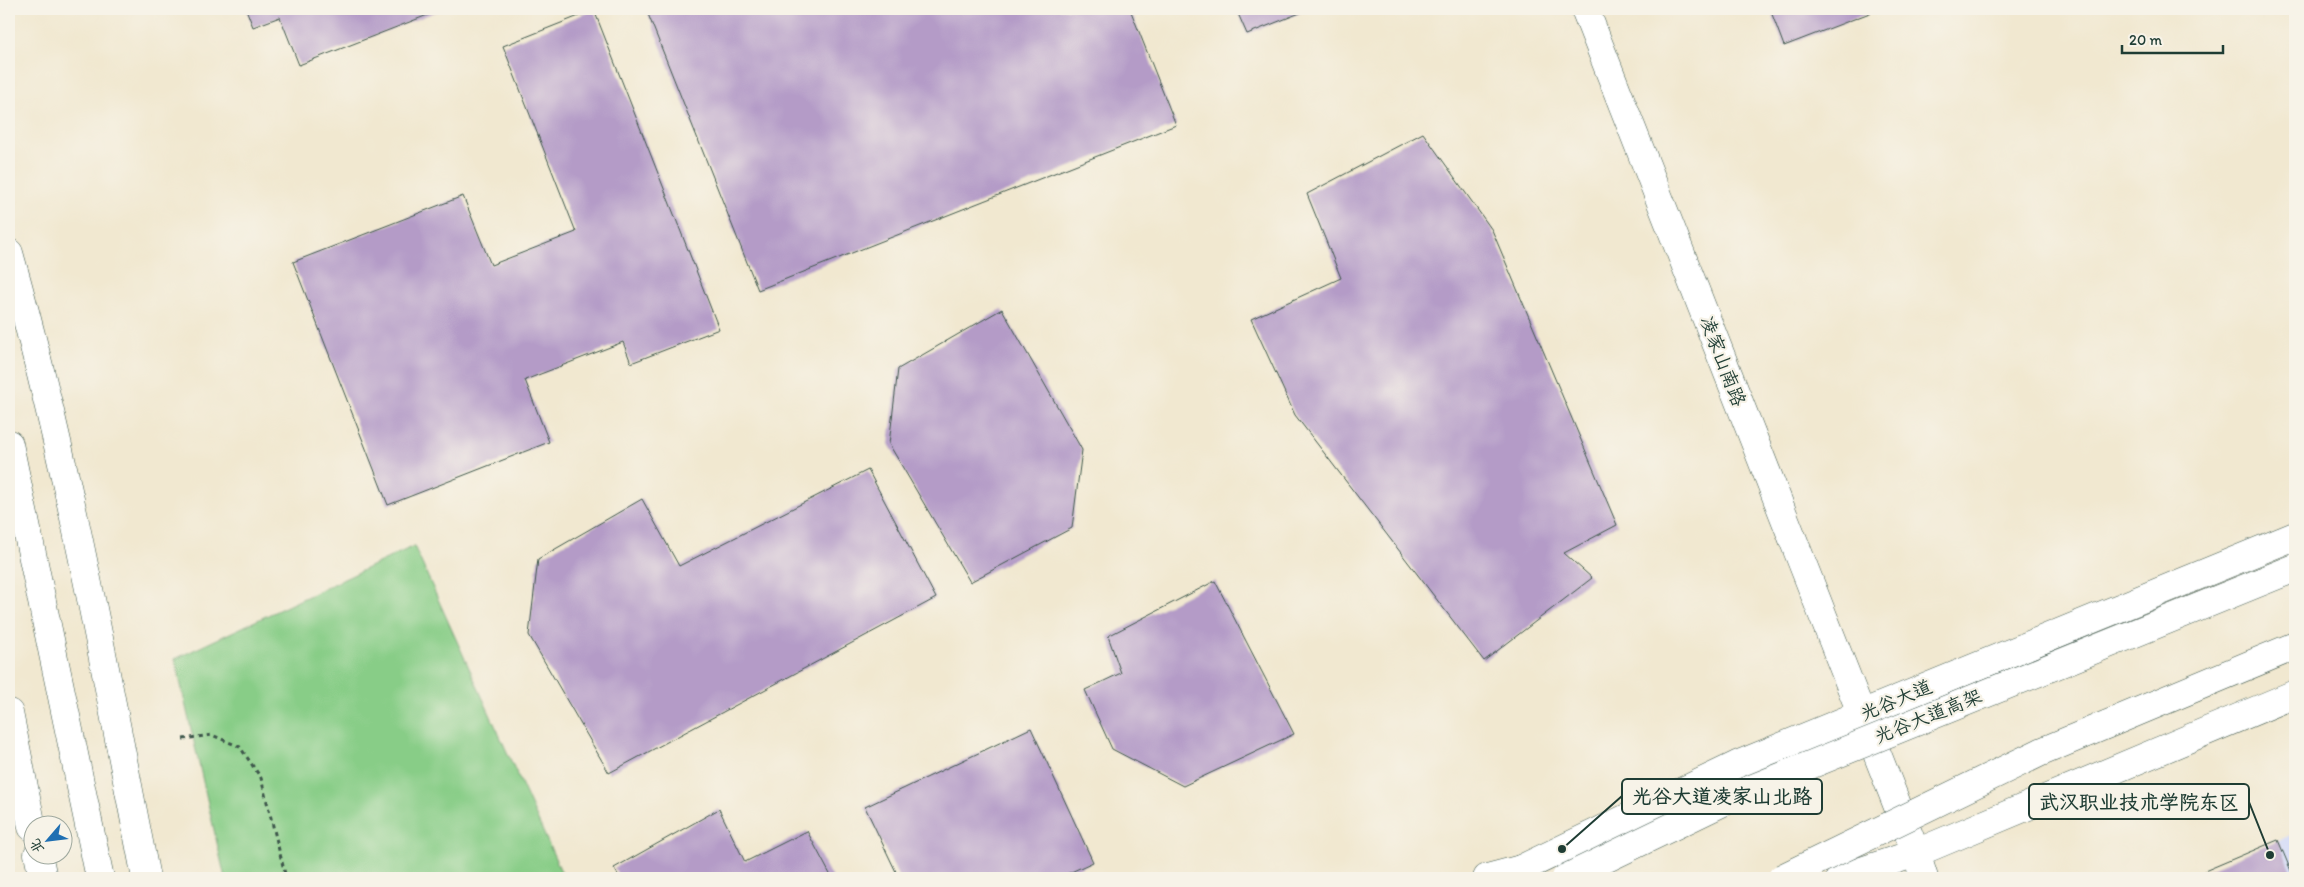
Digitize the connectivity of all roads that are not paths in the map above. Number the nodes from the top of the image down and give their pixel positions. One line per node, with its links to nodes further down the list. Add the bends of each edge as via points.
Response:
1 (1585, 9): 9 (main road, 凌家山南路)
2 (9, 253): 16 (main road, via 37,352 111,696)
3 (9, 444): 15 (main road)
4 (2295, 536): 9 (main road, 光谷大道)
5 (2295, 568): 18 (main road, 光谷大道高架, bridge, via 1746,791)
6 (2295, 646): 19 (main road, bridge, via 2041,752)
7 (2295, 694): 12 (main road)
8 (9, 713): 10 (main road)
9 (1862, 714): 12 (main road, 凌家山南路); 13 (main road, 光谷大道, via 1737,764)
10 (29, 814)
11 (40, 864): 14 (main road)
12 (1920, 866): 20 (main road)
13 (1512, 874): 17 (main road, 光谷大道)
14 (43, 878)
15 (100, 878)
16 (146, 878)
17 (1487, 878)
18 (1566, 878)
19 (1782, 878)
20 (1840, 878)

